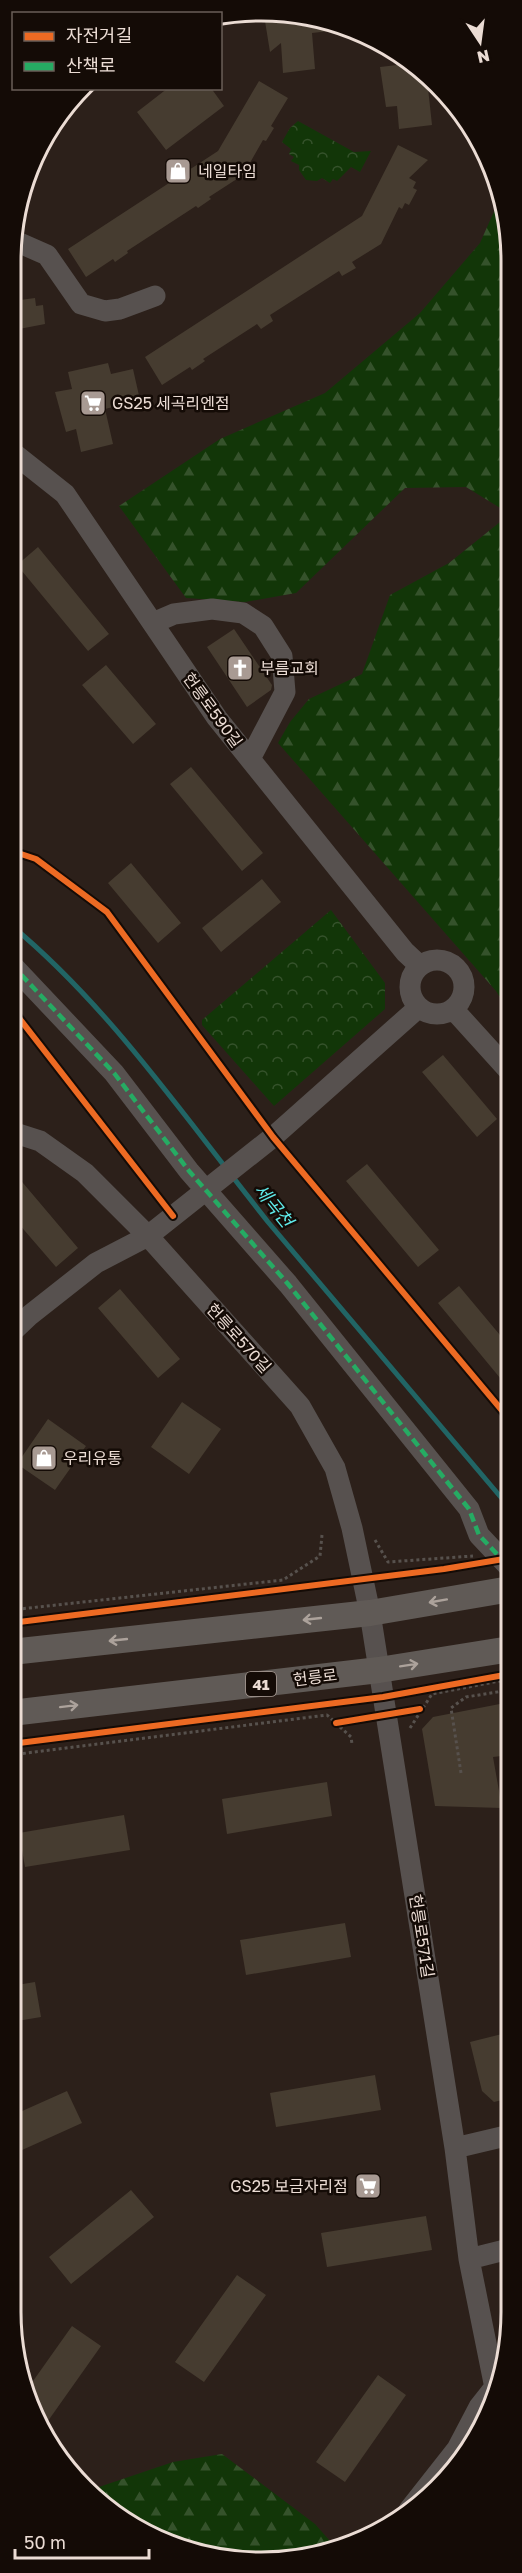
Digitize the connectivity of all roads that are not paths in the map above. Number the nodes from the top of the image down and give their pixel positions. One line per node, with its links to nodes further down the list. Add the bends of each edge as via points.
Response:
1 (22, 244): 2 (street, via 47,255 81,304 105,311)
2 (155, 296)
3 (21, 459): 4 (street, 헌릉로590길, via 65,494)
4 (153, 623): 5 (street, 헌릉로590길, via 217,718); 5 (street, via 174,614 212,609 243,613 263,626 282,656 285,692)
5 (250, 759): 6 (street, 헌릉로590길)
6 (420, 966): 8 (street, via 413,972 408,989); 9 (street, via 437,959 459,970 464,993)
7 (21, 975): 14 (street, via 114,1073 189,1171 288,1284 469,1509 478,1535)
8 (418, 1008): 9 (street, via 436,1014); 12 (street, via 273,1137)
9 (453, 1009): 10 (street)
10 (501, 1062)
11 (21, 1135): 12 (street, 헌릉로570길, via 40,1141 85,1173)
12 (148, 1236): 13 (street, via 96,1263); 16 (street, 헌릉로570길, via 300,1406 335,1468)
13 (21, 1324)
14 (501, 1559)
15 (501, 1590): 16 (main road, one-way to 16)
16 (370, 1613): 18 (main road, one-way to 18); 19 (street, 헌릉로571길)
17 (501, 1650): 19 (main road, 헌릉로 / 41, one-way to 17)
18 (21, 1651)
19 (379, 1670): 20 (main road, 헌릉로 / 41, one-way to 19); 22 (street, 헌릉로571길)
20 (21, 1712)
21 (501, 2137): 22 (street)
22 (455, 2148): 24 (street, 헌릉로571길)
23 (501, 2251): 24 (street)
24 (469, 2259): 25 (street, 헌릉로571길)
25 (492, 2377)
26 (484, 2400): 27 (street, 헌릉로571길, via 456,2449)
27 (430, 2483)

